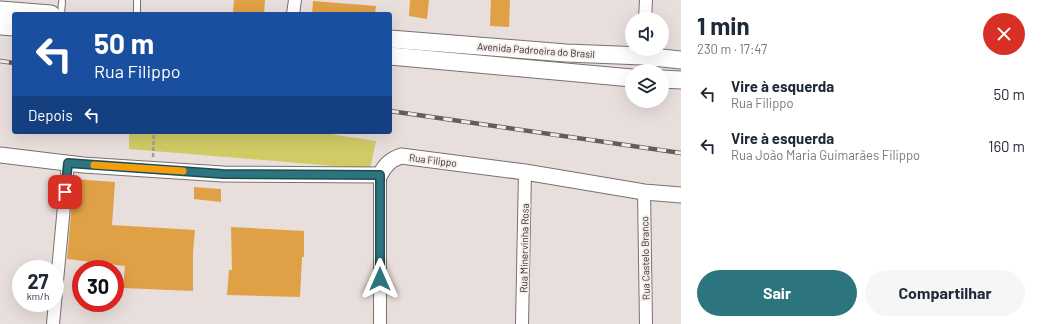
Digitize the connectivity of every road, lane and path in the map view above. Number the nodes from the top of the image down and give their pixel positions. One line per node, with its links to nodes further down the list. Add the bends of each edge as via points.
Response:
1 (137, 0): 6 (lane)
2 (295, 0): 7 (street)
3 (646, 0): 8 (street)
4 (56, 8): 5 (main road)
5 (0, 10)
6 (137, 12)
7 (293, 12)
8 (645, 12)
9 (0, 26): 10 (main road)
10 (12, 27)
11 (392, 40): 13 (main road, Avenida Padroeira do Brasil)
12 (392, 56): 16 (main road, Avenida Padroeira do Brasil)
13 (641, 58): 14 (main road, Avenida Padroeira do Brasil); 15 (main road)
14 (681, 60)
15 (631, 64)
16 (625, 78)
17 (669, 79): 18 (main road)
18 (681, 80)
19 (154, 134): 22 (path)
20 (0, 155): 21 (street)
21 (68, 163): 22 (street); 27 (street)
22 (152, 169): 24 (street, via 223,174)
23 (525, 172): 24 (street, Rua Filippo, via 401,156 389,162); 25 (street, Rua Filippo); 29 (street, Rua Minervinha Rosa)
24 (380, 175): 28 (street)
25 (644, 192): 26 (street, Rua Filippo); 30 (street, Rua Castelo Branco)
26 (681, 195)
27 (53, 324)
28 (380, 324)
29 (522, 324)
30 (646, 324)

